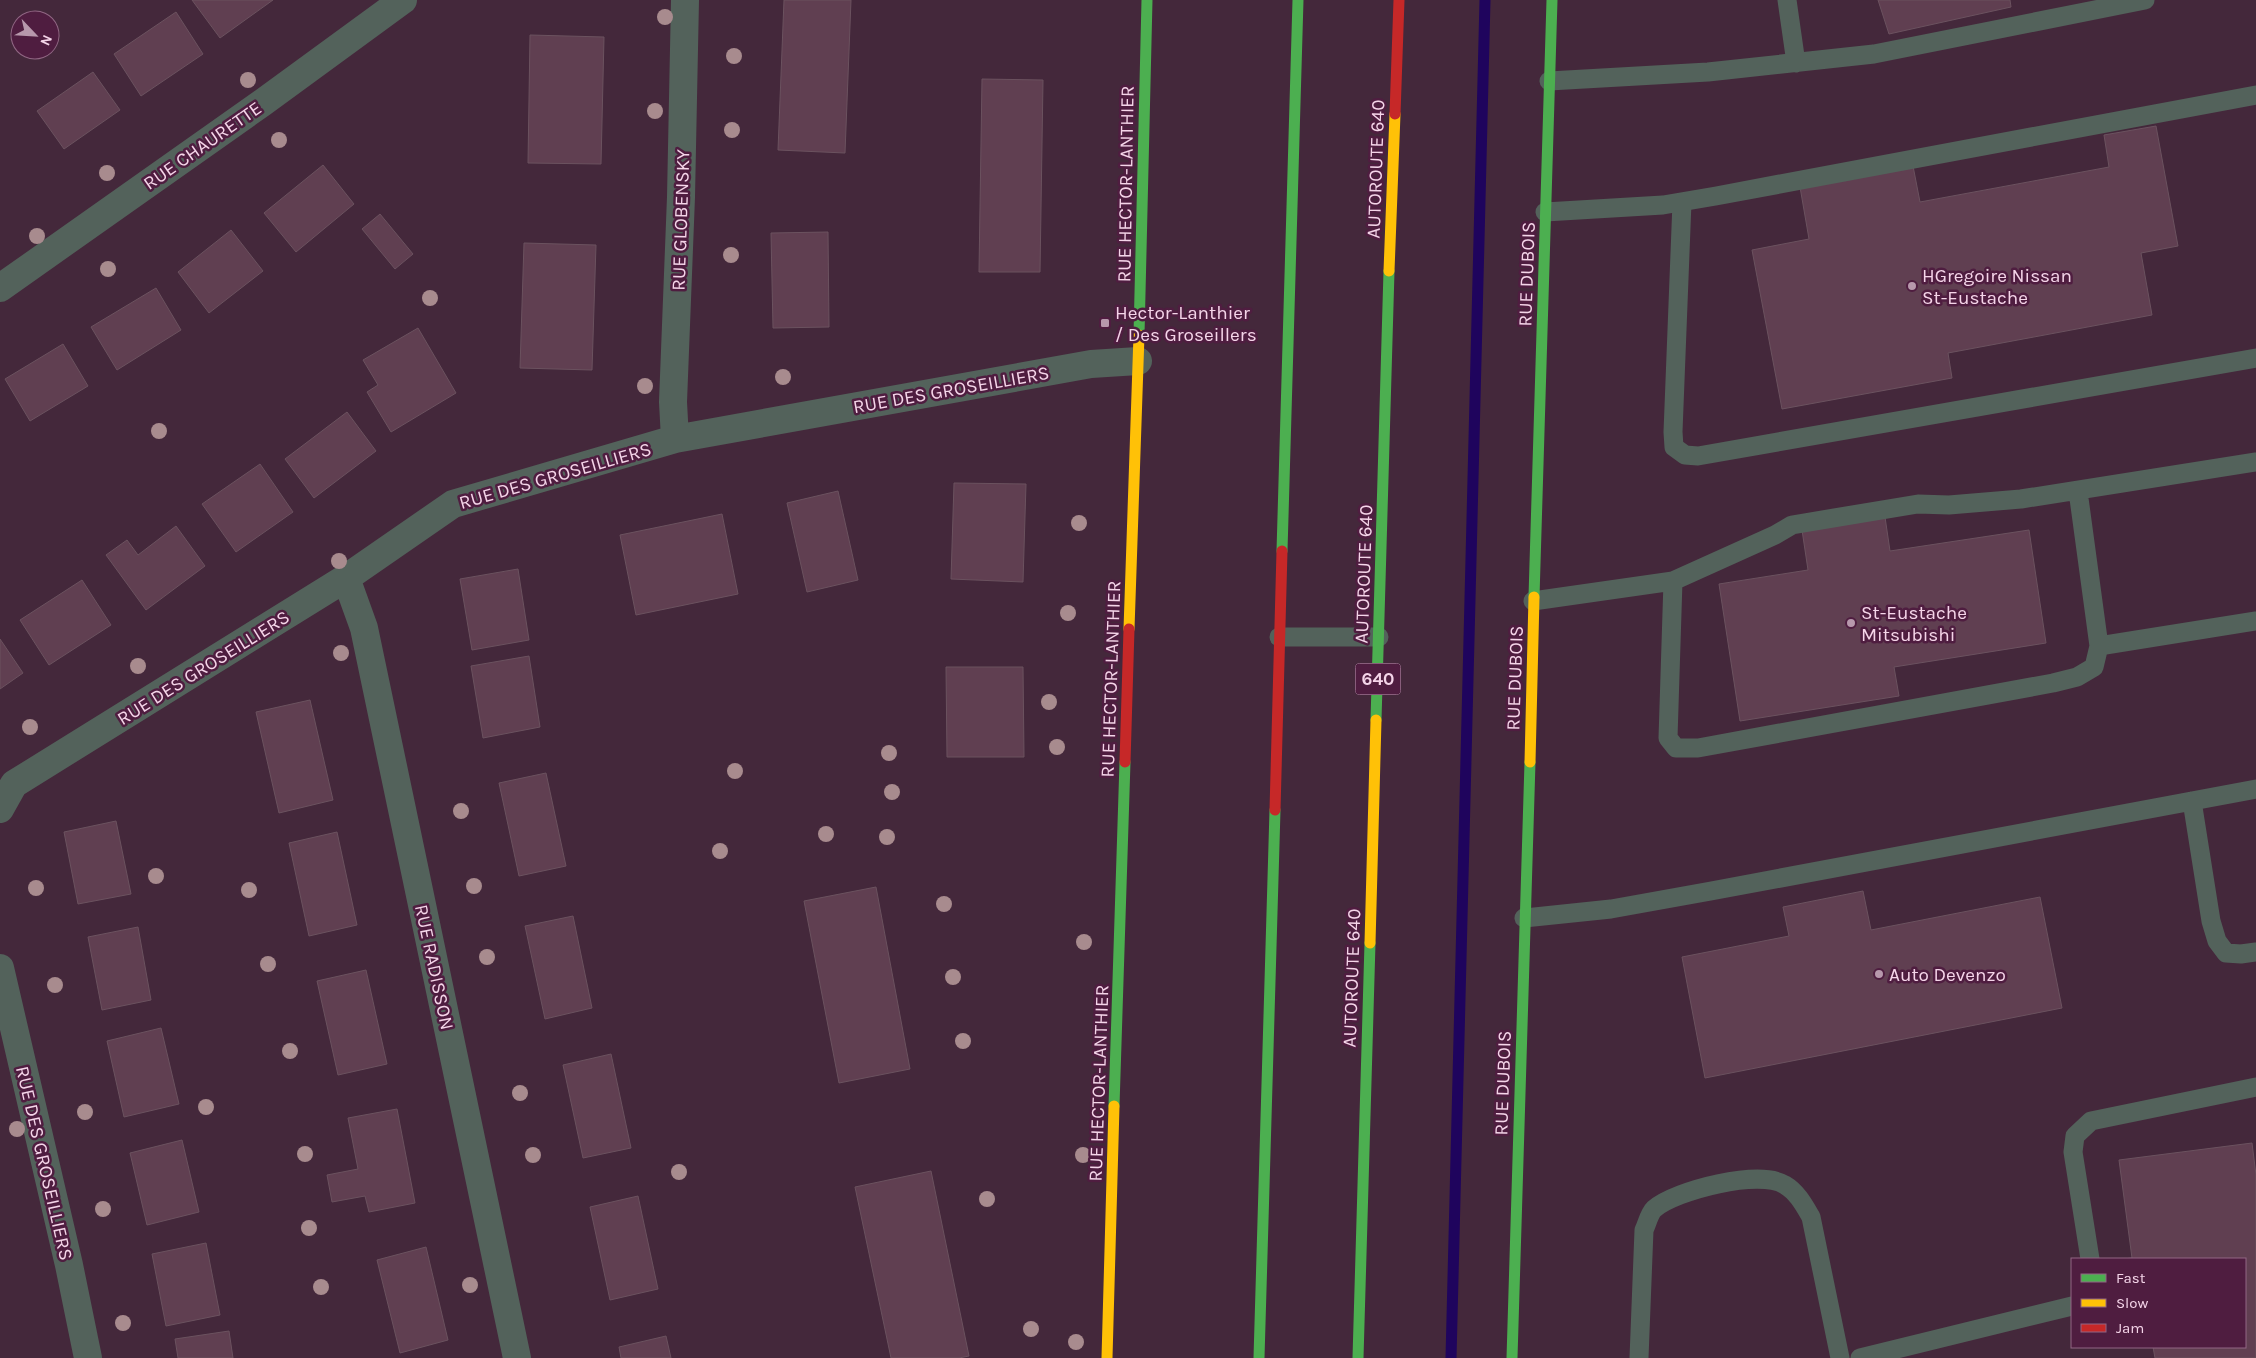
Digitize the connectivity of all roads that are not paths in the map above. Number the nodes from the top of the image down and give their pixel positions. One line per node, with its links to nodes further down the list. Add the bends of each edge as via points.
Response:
1 (403, 0): 14 (street, RUE CHAURETTE)
2 (685, 0): 17 (street, RUE GLOBENSKY, via 673,402)
3 (1147, 0): 16 (main road, RUE HECTOR-LANTHIER)
4 (1298, 0): 25 (main road)
5 (1399, 0): 24 (main road, AUTOROUTE 640 / 640)
6 (1552, 0): 10 (main road, RUE DUBOIS)
7 (1787, 0): 9 (lane)
8 (2146, 0): 9 (lane, via 1874,54)
9 (1796, 63): 10 (lane, via 1708,72)
10 (1549, 81): 13 (main road, RUE DUBOIS)
11 (2256, 95): 12 (lane)
12 (1682, 202): 13 (lane); 15 (lane, via 1673,432 1674,447 1684,455 1708,454)
13 (1545, 212): 22 (main road, RUE DUBOIS)
14 (0, 288)
15 (2256, 358)
16 (1138, 360): 17 (street, RUE DES GROSEILLIERS, via 1091,364); 38 (main road, RUE HECTOR-LANTHIER)
17 (675, 439): 20 (street, RUE DES GROSEILLIERS, via 453,504)
18 (2256, 462): 19 (lane)
19 (2078, 491): 21 (lane, via 1988,503 1902,506 1792,525); 26 (lane)
20 (346, 578): 29 (street, RUE DES GROSEILLIERS, via 14,784); 37 (street, RUE RADISSON, via 364,628)
21 (1673, 581): 22 (lane); 26 (lane, via 1668,738 1676,748 1698,748 2053,683 2094,667)
22 (1533, 601): 30 (main road, RUE DUBOIS)
23 (2256, 621): 26 (lane)
24 (1379, 637): 25 (lane); 40 (main road, AUTOROUTE 640 / 640)
25 (1279, 638): 39 (main road)
26 (2099, 646)
27 (2256, 789): 28 (lane)
28 (2192, 801): 30 (lane, via 1711,891); 31 (lane, via 2217,941 2226,953)
29 (0, 809)
30 (1524, 918): 41 (main road, RUE DUBOIS)
31 (2256, 952)
32 (0, 968): 36 (street, RUE DES GROSEILLIERS)
33 (2256, 1087): 34 (lane, via 2091,1121 2075,1136 2073,1152)
34 (2090, 1258)
35 (2071, 1306): 44 (lane)
36 (88, 1358)
37 (517, 1358)
38 (1107, 1358)
39 (1259, 1358)
40 (1358, 1358)
41 (1512, 1358)
42 (1639, 1358): 43 (lane, via 1644,1230 1652,1211 1663,1203 1706,1186 1756,1179 1772,1179 1786,1185 1800,1198 1811,1217)
43 (1840, 1358)
44 (1860, 1358)

